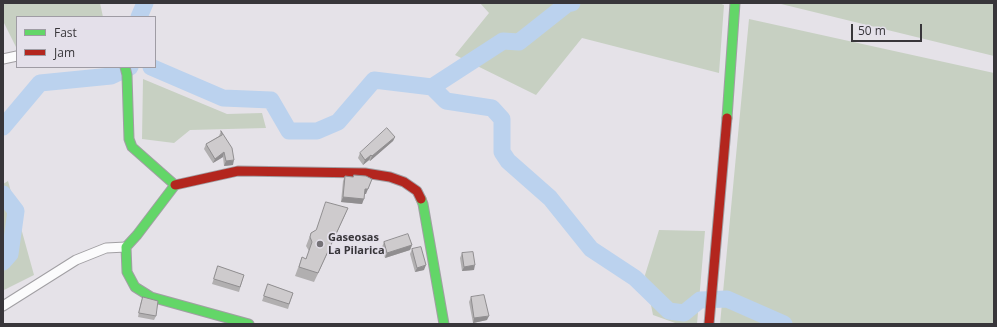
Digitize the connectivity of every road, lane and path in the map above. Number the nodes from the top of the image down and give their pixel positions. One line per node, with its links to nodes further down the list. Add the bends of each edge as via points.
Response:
1 (735, 3): 10 (street)
2 (16, 56): 3 (street)
3 (3, 59)
4 (126, 71): 5 (street, via 129,139 132,147)
5 (175, 185): 6 (street); 9 (street, via 238,171 365,174 390,177 404,182 417,191 423,204)
6 (126, 247): 7 (street, via 106,248 76,260); 8 (street, via 127,272 135,287 151,297)
7 (3, 306)
8 (249, 324)
9 (444, 324)
10 (709, 324)

